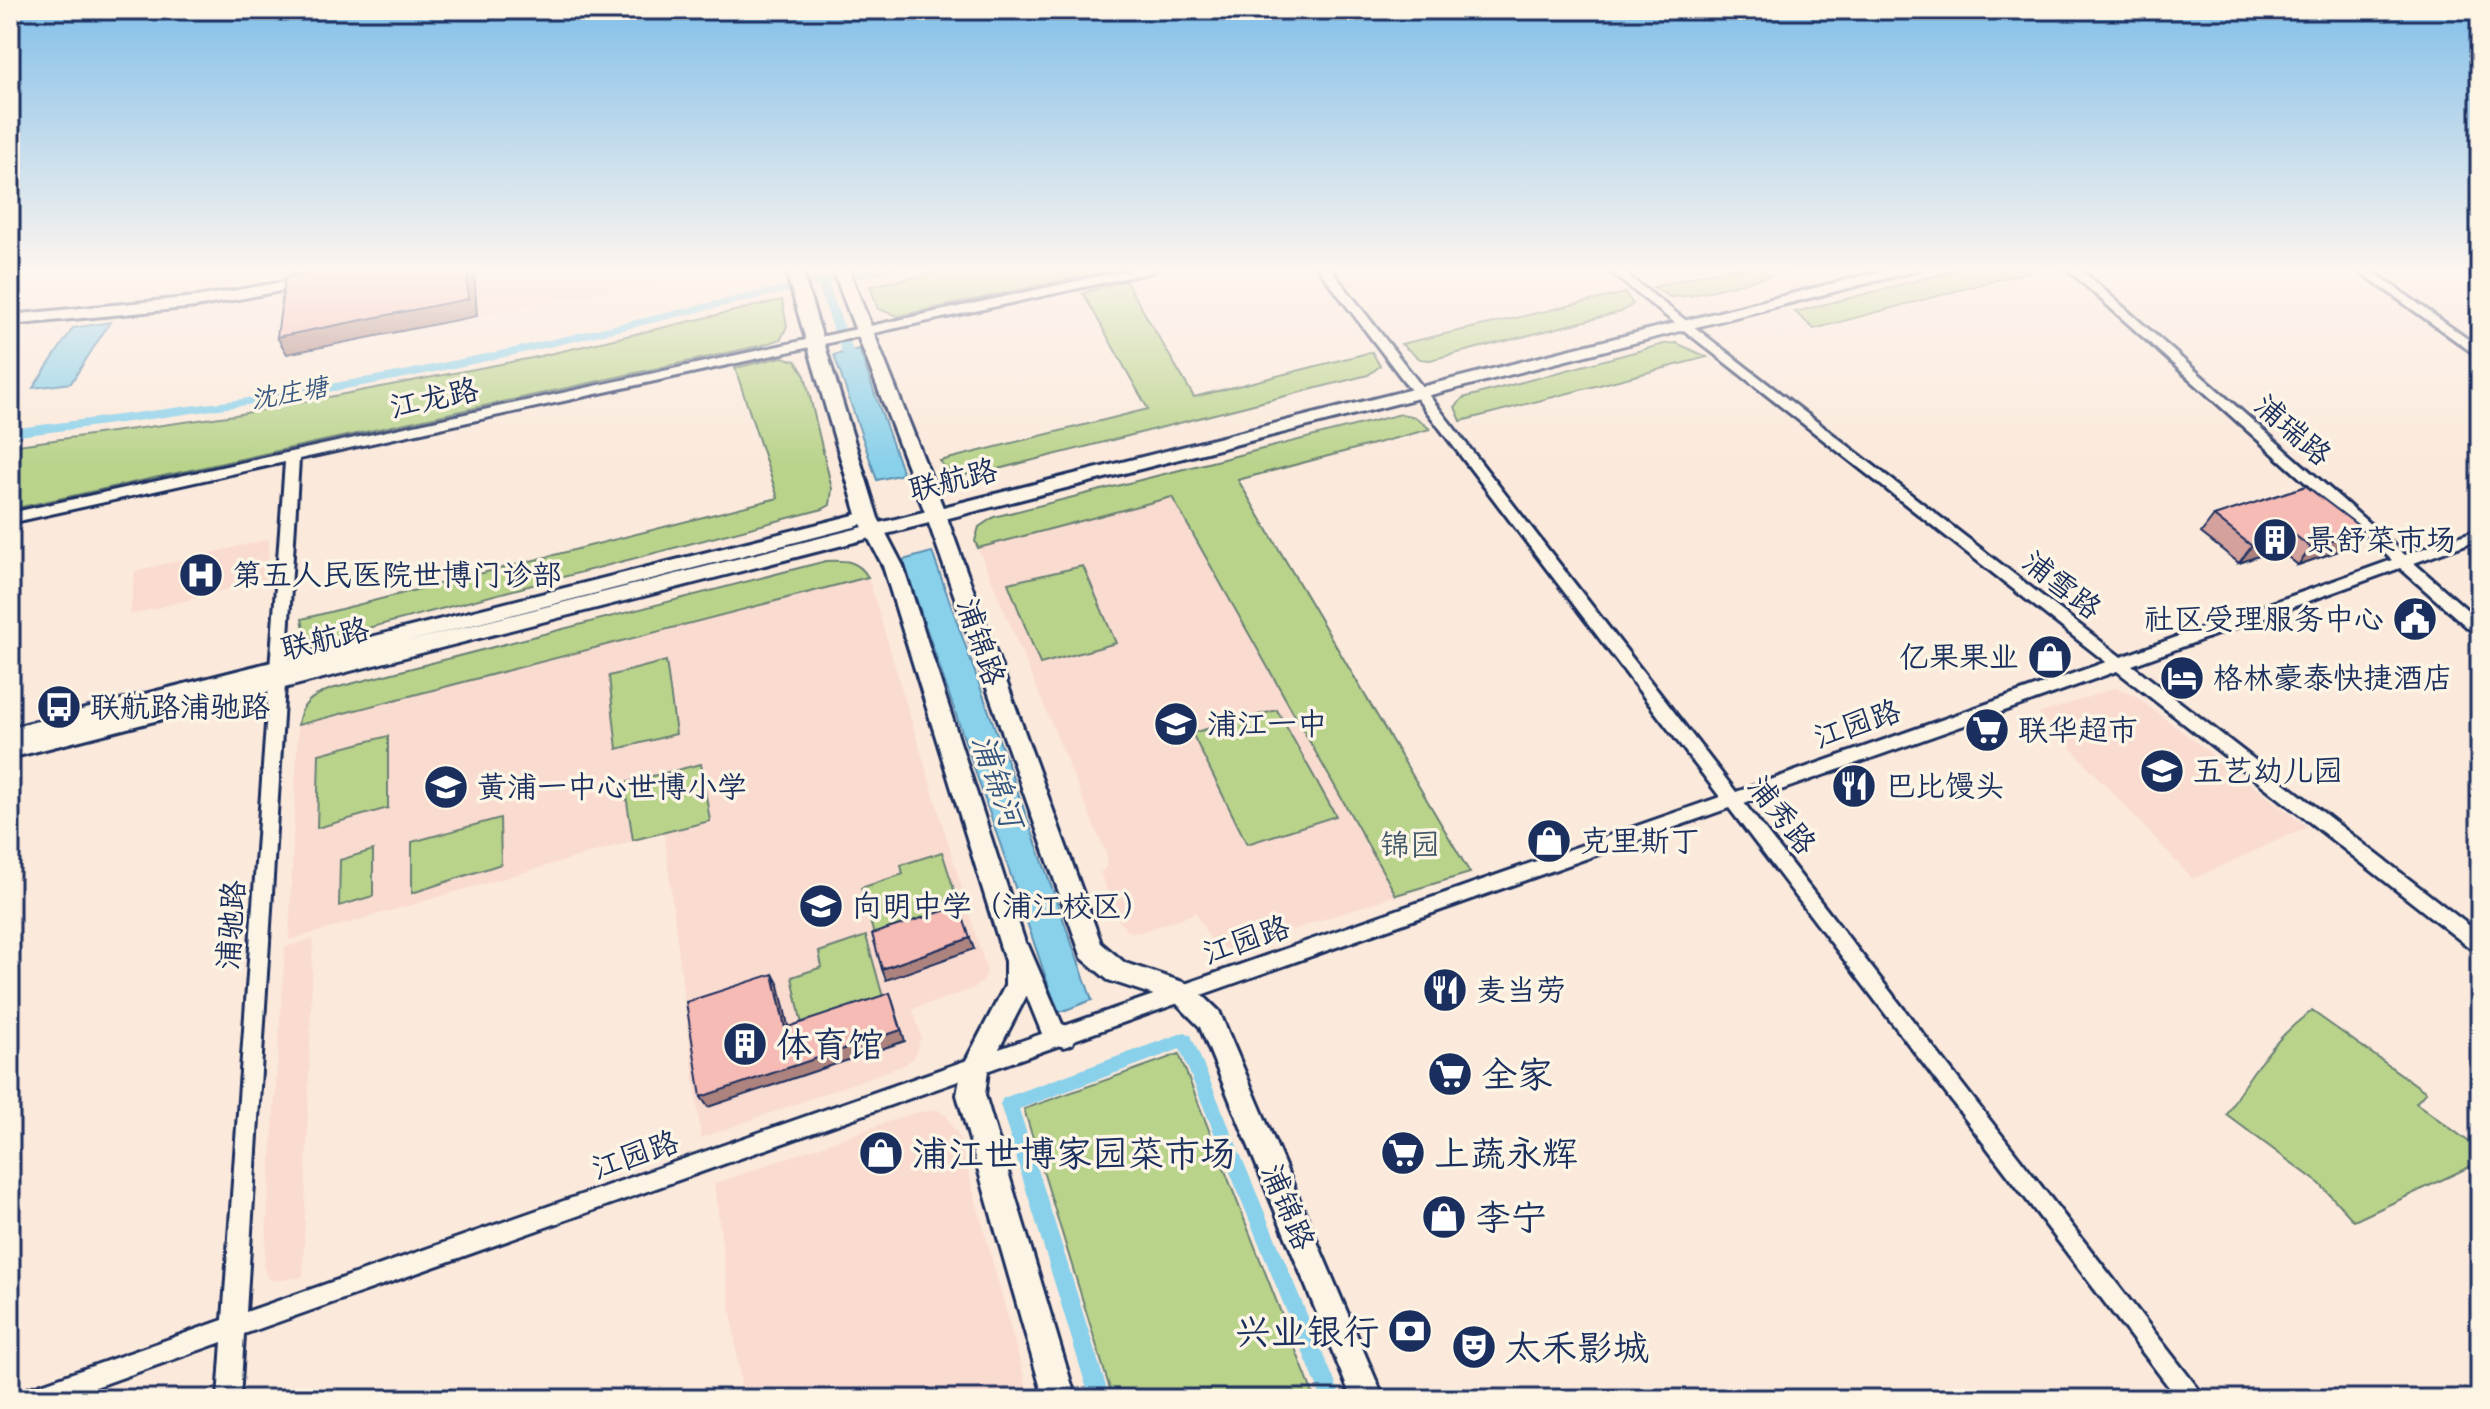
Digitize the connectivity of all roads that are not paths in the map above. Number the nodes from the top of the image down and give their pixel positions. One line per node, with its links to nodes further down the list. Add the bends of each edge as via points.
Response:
1 (811, 334): 9 (main road, 浦锦路)
2 (846, 334): 9 (street, 江龙路)
3 (864, 334): 13 (main road, 浦锦路)
4 (1375, 334): 11 (street, 浦秀路)
5 (1622, 334): 11 (street, 联航路)
6 (1695, 334): 19 (street, 浦雪路)
7 (2146, 334): 17 (street, 浦瑞路)
8 (2452, 334): 10 (street)
9 (813, 341): 12 (street, 江龙路); 15 (main road, 浦锦路)
10 (2480, 354)
11 (1415, 386): 13 (street, 联航路); 23 (street, 浦秀路)
12 (292, 456): 14 (street, 江龙路); 20 (street, 浦驰路)
13 (927, 510): 15 (street, 联航路); 26 (main road, 浦锦路, via 1091,950 1117,972)
14 (10, 518)
15 (879, 522): 20 (street, 联航路); 24 (main road, 浦锦路)
16 (2480, 534): 17 (street, 江园路)
17 (2402, 561): 18 (street, 浦瑞路); 19 (street, 江园路)
18 (2480, 630)
19 (2117, 663): 23 (street, 江园路); 25 (street, 浦雪路)
20 (280, 674): 21 (street, 联航路); 22 (street, 联航路); 29 (street, 浦驰路)
21 (10, 736)
22 (10, 750)
23 (1732, 798): 26 (street, 江园路); 34 (street, 浦秀路)
24 (1012, 937): 27 (street, 浦锦路, via 1053,1033); 28 (main road, 浦锦路, via 1018,987)
25 (2480, 945)
26 (1183, 993): 27 (street, 江园路); 33 (main road, 浦锦路, via 1210,1019)
27 (1064, 1036): 28 (street, 江园路)
28 (975, 1068): 29 (street, 江园路); 32 (main road, 浦锦路, via 971,1095)
29 (233, 1327): 30 (street, 江园路); 31 (street, 浦驰路)
30 (30, 1399)
31 (229, 1399)
32 (1060, 1399)
33 (1368, 1399)
34 (2192, 1399)

